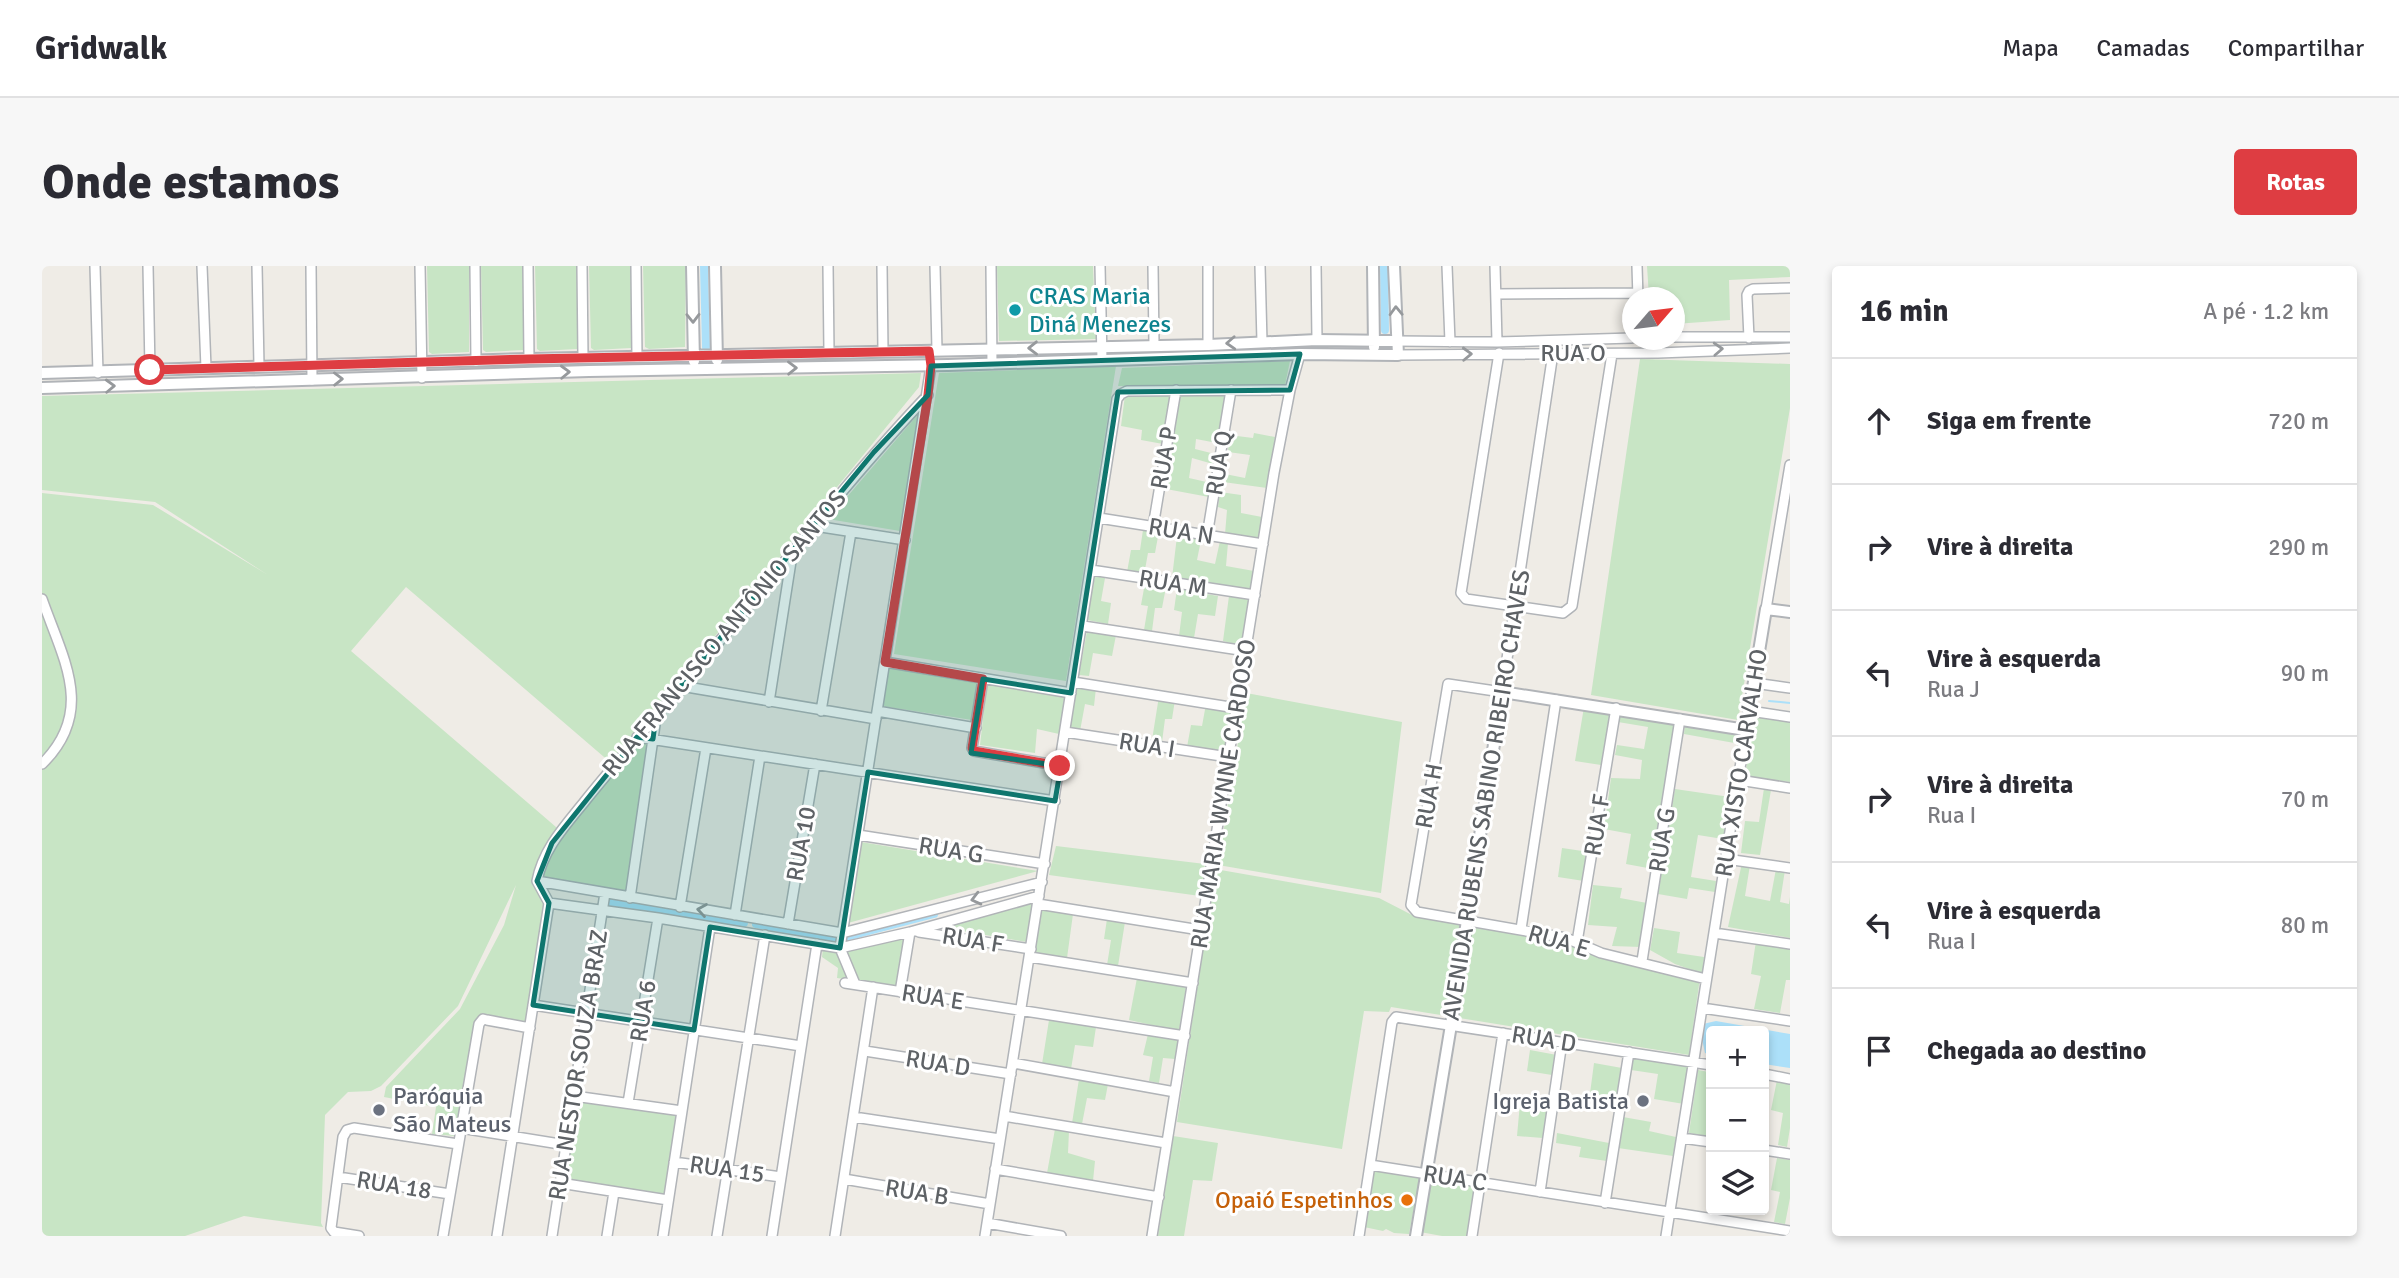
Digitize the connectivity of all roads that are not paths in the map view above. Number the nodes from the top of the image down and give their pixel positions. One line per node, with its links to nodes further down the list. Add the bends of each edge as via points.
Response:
1 (95, 266): 74 (street)
2 (148, 266): 70 (street)
3 (202, 266): 69 (street)
4 (257, 266): 67 (street)
5 (311, 266): 66 (street)
6 (420, 266): 64 (street)
7 (475, 266): 63 (street)
8 (528, 266): 61 (street)
9 (582, 266): 60 (street)
10 (636, 266): 59 (street)
11 (692, 266): 57 (street, one-way to 57)
12 (715, 266): 53 (street)
13 (828, 266): 49 (street)
14 (882, 266): 47 (street)
15 (935, 266): 48 (street)
16 (991, 266): 46 (street)
17 (1100, 266): 44 (street)
18 (1153, 266): 42 (street)
19 (1208, 266): 43 (street)
20 (1261, 266): 39 (street)
21 (1316, 266): 37 (street)
22 (1373, 266): 31 (street)
23 (1394, 266): 34 (street, one-way to 23)
24 (1447, 266): 40 (street)
25 (1495, 266): 29 (street)
26 (1637, 266): 27 (street)
27 (1638, 287)
28 (1790, 288): 36 (street, via 1749,291)
29 (1496, 293): 30 (street); 41 (street)
30 (1622, 295)
31 (1375, 337): 34 (street); 38 (street); 55 (street)
32 (1685, 337): 36 (street)
33 (1790, 337): 36 (street)
34 (1397, 338): 40 (street, RUA O); 58 (street)
35 (1622, 338): 41 (street, RUA O)
36 (1749, 338)
37 (1317, 340): 38 (street); 39 (street)
38 (1361, 341): 50 (street)
39 (1262, 342): 43 (street, one-way to 43)
40 (1450, 342): 41 (street, RUA O)
41 (1497, 342)
42 (1154, 345): 43 (street); 44 (street)
43 (1208, 345)
44 (1101, 347): 46 (street, one-way to 46); 62 (street)
45 (1790, 348): 56 (street, RUA O, one-way to 45)
46 (992, 349): 48 (street); 65 (street)
47 (883, 351): 48 (street); 49 (street)
48 (933, 351): 68 (street)
49 (829, 352): 53 (street)
50 (1360, 353): 54 (street); 55 (street)
51 (1499, 353): 52 (street, RUA O); 58 (street, RUA O, one-way to 51); 95 (street, via 1461,589 1466,599)
52 (1553, 353): 56 (street, RUA O); 95 (street, AVENIDA RUBENS SABINO RIBEIRO CHAVES)
53 (717, 354): 57 (street); 72 (street)
54 (1300, 354): 62 (street); 80 (street, RUA MARIA WYNNE CARDOSO)
55 (1374, 354): 58 (street)
56 (1612, 354): 95 (street, via 1572,606 1563,613)
57 (694, 355): 59 (street); 71 (street)
58 (1398, 355)
59 (637, 357): 60 (street)
60 (583, 358): 61 (street)
61 (529, 359): 63 (street)
62 (1102, 360): 65 (street)
63 (476, 361): 64 (street)
64 (422, 362): 66 (street); 75 (street)
65 (992, 364): 68 (street)
66 (312, 365): 67 (street); 76 (street)
67 (259, 366): 69 (street)
68 (931, 366): 72 (street, one-way to 68); 81 (street)
69 (206, 368): 70 (street)
70 (150, 370): 74 (street)
71 (694, 370): 72 (street); 75 (street, one-way to 71)
72 (717, 370)
73 (42, 373): 74 (street)
74 (98, 373)
75 (422, 378): 76 (street, one-way to 75)
76 (312, 380): 77 (street, one-way to 76)
77 (42, 388)
78 (1177, 390): 79 (street); 84 (street, via 1127,391 1117,399); 86 (street, RUA P)
79 (1231, 390): 80 (street); 88 (street, RUA Q)
80 (1290, 390): 90 (street, RUA MARIA WYNNE CARDOSO)
81 (928, 395): 85 (street, RUA FRANCISCO ANTÔNIO SANTOS, via 874,452); 89 (street)
82 (1790, 465): 83 (street, RUA XISTO CARVALHO)
83 (1789, 478): 96 (street, RUA XISTO CARVALHO)
84 (1099, 518): 86 (street, RUA N); 92 (street)
85 (815, 526): 87 (street); 91 (street, RUA FRANCISCO ANTÔNIO SANTOS)
86 (1153, 527): 88 (street, RUA N)
87 (851, 532): 89 (street); 112 (street)
88 (1207, 536): 90 (street, RUA N)
89 (905, 540): 100 (street)
90 (1263, 544): 93 (street, RUA MARIA WYNNE CARDOSO)
91 (793, 554): 104 (street, RUA FRANCISCO ANTÔNIO SANTOS); 109 (street)
92 (1091, 570): 93 (street, RUA M); 98 (street)
93 (1255, 595): 99 (street, RUA MARIA WYNNE CARDOSO)
94 (42, 599): 126 (street, via 72,688 72,710 68,729)
95 (1514, 606): 106 (street, AVENIDA RUBENS SABINO RIBEIRO CHAVES)
96 (1766, 609): 97 (street); 103 (street, RUA XISTO CARVALHO)
97 (1790, 612)
98 (1083, 625): 99 (street); 102 (street)
99 (1246, 652): 110 (street, RUA MARIA WYNNE CARDOSO)
100 (885, 662): 101 (street); 114 (street)
101 (983, 679): 107 (street); 118 (street)
102 (1073, 682): 107 (street); 110 (street)
103 (1754, 683): 105 (street); 113 (street, RUA XISTO CARVALHO)
104 (681, 686): 109 (street); 115 (street, RUA FRANCISCO ANTÔNIO SANTOS)
105 (1790, 688)
106 (1502, 692): 108 (street); 144 (street, RUA H, via 1448,684); 149 (street, AVENIDA RUBENS SABINO RIBEIRO CHAVES)
107 (1071, 693): 120 (street)
108 (1556, 700): 111 (street); 152 (street)
109 (769, 702): 112 (street)
110 (1236, 708): 125 (street, RUA MARIA WYNNE CARDOSO)
111 (1616, 708): 117 (street); 159 (street, RUA F)
112 (821, 711): 114 (street)
113 (1750, 711): 116 (street); 119 (street, RUA XISTO CARVALHO)
114 (877, 715): 118 (street); 129 (street)
115 (656, 716): 121 (street, RUA FRANCISCO ANTÔNIO SANTOS); 122 (street)
116 (1790, 717)
117 (1680, 719): 119 (street); 164 (street, RUA G)
118 (976, 728): 128 (street, via 972,748 976,754)
119 (1746, 730): 130 (street, RUA XISTO CARVALHO)
120 (1065, 732): 125 (street, RUA I); 128 (street)
121 (637, 737): 122 (street); 137 (street, RUA FRANCISCO ANTÔNIO SANTOS, via 552,843)
122 (653, 739): 123 (street); 140 (street)
123 (706, 748): 124 (street); 143 (street)
124 (761, 756): 127 (street); 146 (street)
125 (1228, 757): 153 (street, RUA MARIA WYNNE CARDOSO)
126 (42, 764)
127 (815, 764): 129 (street); 150 (street, RUA 10)
128 (1060, 766): 132 (street)
129 (867, 772): 132 (street); 133 (street)
130 (1740, 780): 131 (street); 134 (street, RUA XISTO CARVALHO)
131 (1790, 788)
132 (1055, 801): 135 (street)
133 (858, 835): 135 (street, RUA G); 156 (street)
134 (1726, 859): 136 (street); 157 (street, RUA XISTO CARVALHO)
135 (1045, 864): 138 (street)
136 (1790, 868)
137 (537, 881): 139 (street); 142 (street)
138 (1042, 881): 141 (street); 156 (street, one-way to 156)
139 (605, 893): 140 (street); 145 (street, RUA NESTOR SOUZA BRAZ)
140 (630, 898): 143 (street)
141 (1039, 900): 153 (street); 154 (street); 163 (street)
142 (549, 904): 145 (street); 169 (street)
143 (680, 906): 146 (street, one-way to 143)
144 (1412, 907): 149 (street, RUA E, via 1417,912)
145 (603, 910): 147 (street); 172 (street, RUA NESTOR SOUZA BRAZ)
146 (735, 915): 148 (street)
147 (658, 918): 151 (street); 174 (street, RUA 6)
148 (752, 918): 150 (street); 155 (street)
149 (1465, 919): 152 (street, RUA E); 175 (street, AVENIDA RUBENS SABINO RIBEIRO CHAVES)
150 (788, 924): 156 (street)
151 (710, 927): 155 (street); 177 (street)
152 (1521, 929): 159 (street, RUA E)
153 (1200, 930): 166 (street, RUA MARIA WYNNE CARDOSO)
154 (912, 931): 162 (street); 163 (street, RUA F); 168 (street)
155 (750, 933): 158 (street)
156 (842, 933): 162 (street)
157 (1714, 933): 161 (street); 165 (street, RUA XISTO CARVALHO)
158 (765, 935): 160 (street); 180 (street)
159 (1577, 942): 164 (street, RUA E, via 1601,953)
160 (817, 944): 162 (street); 182 (street)
161 (1790, 944)
162 (840, 948): 167 (street, RUA E, via 850,984)
163 (1030, 953): 166 (street); 171 (street)
164 (1642, 961): 165 (street, RUA E)
165 (1706, 979): 170 (street, RUA XISTO CARVALHO)
166 (1193, 983): 179 (street, RUA MARIA WYNNE CARDOSO)
167 (873, 987): 168 (street, RUA E); 183 (street)
168 (900, 992): 171 (street, RUA E)
169 (533, 1005): 172 (street); 176 (street)
170 (1702, 1008): 173 (street); 185 (street, RUA XISTO CARVALHO)
171 (1021, 1012): 179 (street); 186 (street)
172 (586, 1013): 174 (street); 192 (street, RUA NESTOR SOUZA BRAZ)
173 (1790, 1021)
174 (641, 1022): 177 (street); 193 (street, RUA 6)
175 (1451, 1025): 178 (street, RUA D); 208 (street, RUA D, via 1400,1016 1392,1022); 211 (street, AVENIDA RUBENS SABINO RIBEIRO CHAVES)
176 (530, 1028): 197 (street, via 484,1019 479,1024); 198 (street)
177 (694, 1030): 180 (street); 194 (street)
178 (1503, 1033): 181 (street, RUA D); 215 (street)
179 (1185, 1036): 191 (street, RUA MARIA WYNNE CARDOSO)
180 (748, 1038): 182 (street); 209 (street)
181 (1562, 1042): 184 (street, RUA D); 218 (street)
182 (801, 1046): 213 (street)
183 (865, 1051): 188 (street, RUA D); 196 (street)
184 (1629, 1052): 185 (street, RUA D); 222 (street)
185 (1694, 1062): 187 (street, RUA D); 199 (street, RUA XISTO CARVALHO)
186 (1013, 1063): 188 (street); 191 (street)
187 (1706, 1064)
188 (1011, 1074): 195 (street)
189 (1769, 1075): 190 (street)
190 (1790, 1079)
191 (1175, 1092): 202 (street, RUA MARIA WYNNE CARDOSO)
192 (574, 1096): 193 (street); 204 (street, RUA NESTOR SOUZA BRAZ)
193 (628, 1103): 194 (street)
194 (682, 1111): 207 (street)
195 (1004, 1116): 200 (street); 202 (street)
196 (854, 1117): 200 (street); 214 (street)
197 (461, 1128): 198 (street); 203 (street)
198 (513, 1136): 204 (street); 229 (street)
199 (1682, 1138): 201 (street); 224 (street, RUA XISTO CARVALHO)
200 (1000, 1139): 210 (street)
201 (1706, 1141)
202 (1166, 1143): 220 (street, RUA MARIA WYNNE CARDOSO)
203 (458, 1144): 212 (street, via 354,1128 343,1137); 219 (street)
204 (566, 1145): 216 (street, RUA NESTOR SOUZA BRAZ)
205 (1769, 1151): 206 (street)
206 (1790, 1154)
207 (674, 1162): 209 (street, RUA 15); 221 (street)
208 (1370, 1165): 211 (street, RUA C); 239 (street)
209 (727, 1169): 213 (street, RUA 15); 233 (street)
210 (995, 1170): 220 (street); 223 (street)
211 (1426, 1174): 215 (street, RUA C); 240 (street, AVENIDA RUBENS SABINO RIBEIRO CHAVES)
212 (338, 1177): 219 (street, RUA 18); 227 (street, via 332,1230)
213 (781, 1177): 234 (street)
214 (844, 1179): 223 (street, RUA B); 235 (street)
215 (1480, 1182): 218 (street, RUA C); 241 (street)
216 (560, 1184): 217 (street); 230 (street, RUA NESTOR SOUZA BRAZ)
217 (614, 1192): 221 (street); 231 (street)
218 (1540, 1192): 222 (street, RUA C)
219 (450, 1194): 228 (street)
220 (1158, 1197): 238 (street, RUA MARIA WYNNE CARDOSO)
221 (668, 1200): 232 (street)
222 (1605, 1203): 224 (street, RUA C)
223 (990, 1204): 225 (street)
224 (1670, 1213): 226 (street); 242 (street, RUA XISTO CARVALHO)
225 (987, 1223): 236 (street); 237 (street)
226 (1790, 1231)
227 (359, 1236)
228 (443, 1236)
229 (497, 1236)
230 (552, 1236)
231 (607, 1236)
232 (663, 1236)
233 (717, 1236)
234 (772, 1236)
235 (835, 1236)
236 (985, 1236)
237 (1061, 1236)
238 (1152, 1236)
239 (1359, 1236)
240 (1416, 1236)
241 (1472, 1236)
242 (1666, 1236)

